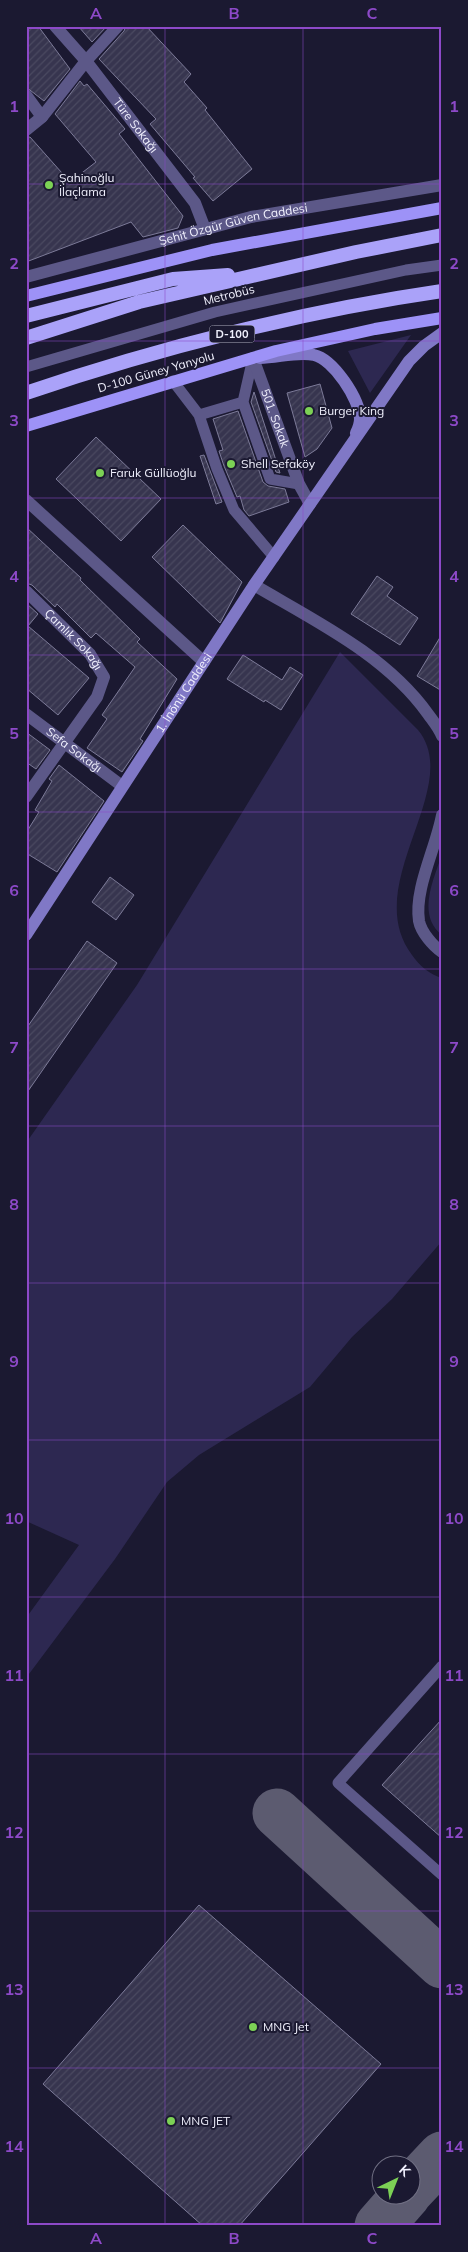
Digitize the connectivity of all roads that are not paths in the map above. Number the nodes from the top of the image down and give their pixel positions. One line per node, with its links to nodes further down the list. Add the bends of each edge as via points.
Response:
1 (55, 26): 3 (street, Türe Sokağı)
2 (118, 26): 3 (street)
3 (86, 61): 5 (street); 9 (street, Türe Sokağı, via 195,202)
4 (26, 95): 5 (street)
5 (42, 117): 6 (street)
6 (26, 130)
7 (442, 185): 9 (street, Şehit Özgür Güven Caddesi, via 252,217)
8 (442, 208): 15 (main road, via 212,250)
9 (205, 229): 12 (street, Şehit Özgür Güven Caddesi)
10 (442, 235): 13 (highway)
11 (442, 265): 23 (lane, Metrobüs, via 215,312)
12 (52, 270): 14 (street, Şehit Özgür Güven Caddesi); 15 (street)
13 (249, 276): 18 (highway, via 213,274 172,279); 21 (highway, via 139,302)
14 (26, 277)
15 (54, 288): 17 (main road)
16 (442, 291): 25 (highway, D-100, via 345,307 217,338 141,357)
17 (26, 296)
18 (26, 316)
19 (442, 318): 22 (main road, D-100 Güney Yanyolu, via 374,329)
20 (442, 333): 29 (main road, via 409,361)
21 (26, 338)
22 (253, 358): 24 (main road, D-100 Güney Yanyolu); 26 (lane); 29 (main road, via 315,354 335,367 352,395 360,420); 30 (street, 501. Sokak)
23 (26, 367)
24 (173, 381): 27 (lane); 28 (main road, D-100 Güney Yanyolu)
25 (26, 393)
26 (243, 402): 27 (lane); 30 (lane, via 270,479)
27 (199, 415): 33 (lane, via 234,510)
28 (26, 426)
29 (346, 453): 32 (main road, 1. İnönü Caddesi)
30 (299, 484): 32 (street, 501. Sokak)
31 (26, 500): 36 (street)
32 (310, 504): 33 (main road, 1. İnönü Caddesi)
33 (274, 557): 34 (main road, 1. İnönü Caddesi)
34 (254, 585): 36 (main road, 1. İnönü Caddesi); 38 (street, via 335,632 381,665 420,703)
35 (26, 591): 39 (street, Çamlık Sokağı, via 90,654 104,677 97,696)
36 (204, 662): 40 (main road, 1. İnönü Caddesi)
37 (26, 714): 39 (street, Sefa Sokağı)
38 (442, 736)
39 (65, 744): 40 (street, Sefa Sokağı); 41 (street)
40 (122, 786): 43 (main road, 1. İnönü Caddesi)
41 (26, 797)
42 (442, 815): 44 (street, via 420,896 419,923 433,946)
43 (26, 935)
44 (442, 952)
45 (442, 1666): 46 (lane, via 338,1783)
46 (442, 1876)

